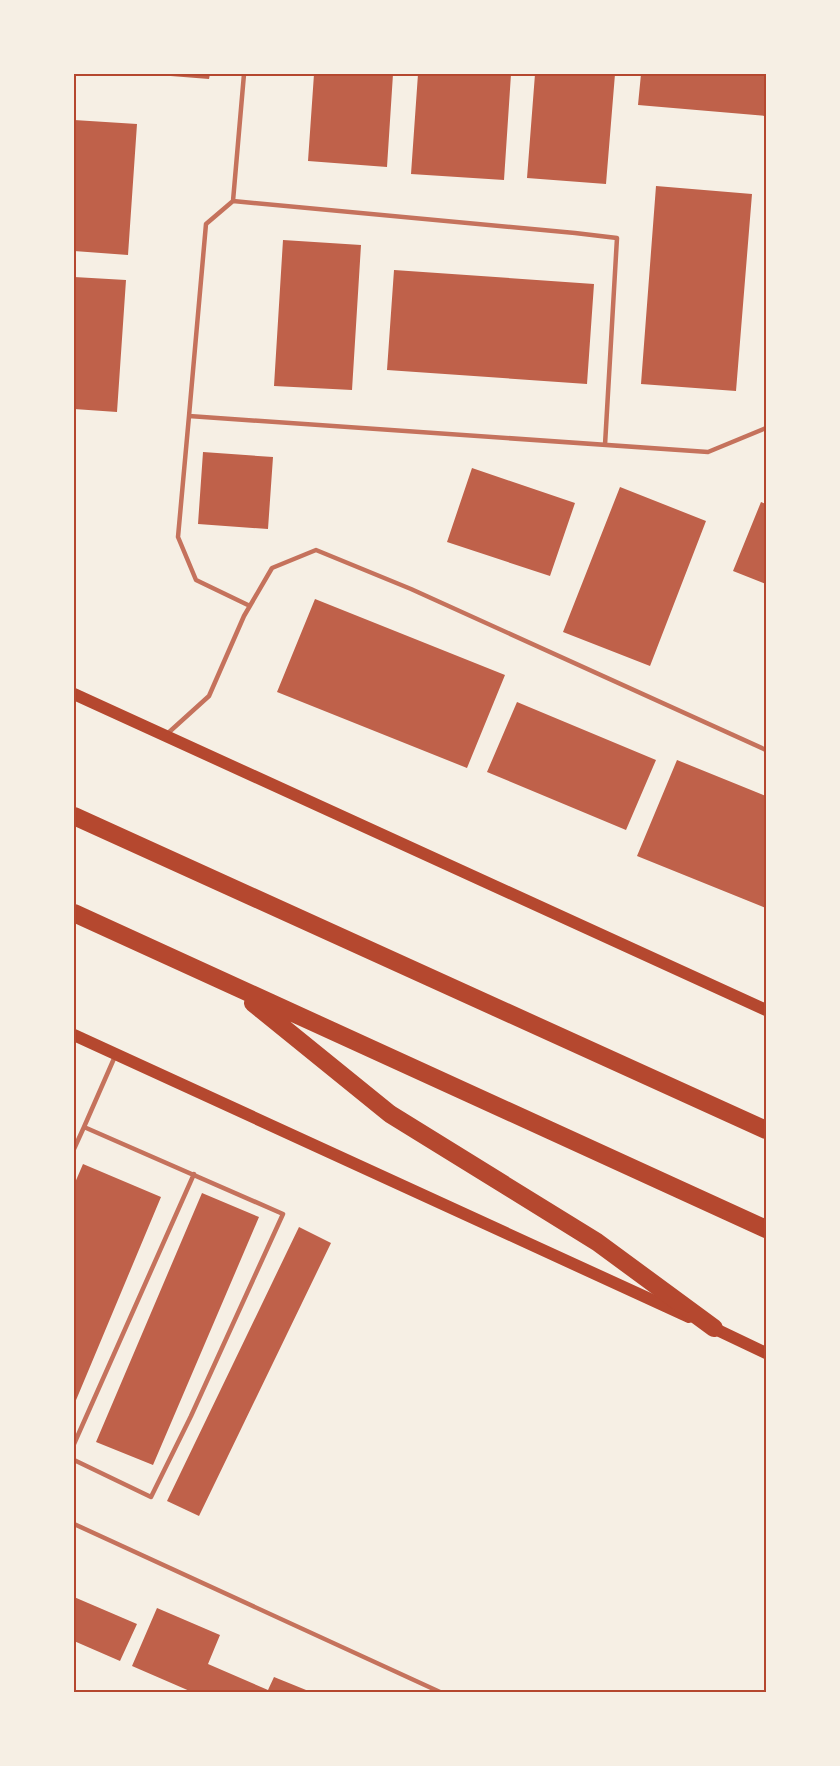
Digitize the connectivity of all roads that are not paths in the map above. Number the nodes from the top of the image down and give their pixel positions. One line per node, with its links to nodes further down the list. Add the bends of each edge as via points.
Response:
1 (244, 74): 2 (lane)
2 (233, 201): 3 (lane, via 206,224); 5 (lane, via 617,238)
3 (189, 416): 5 (lane); 6 (lane, via 178,537 196,580)
4 (766, 428): 5 (lane, via 708,452)
5 (605, 445)
6 (250, 606): 8 (lane, via 209,696); 9 (lane, via 272,568 316,550)
7 (74, 694): 8 (main road)
8 (165, 735): 13 (main road)
9 (766, 750)
10 (74, 816): 17 (highway)
11 (74, 914): 12 (highway)
12 (233, 986): 20 (highway); 21 (highway, via 390,1114 597,1242)
13 (766, 1010)
14 (74, 1035): 15 (main road)
15 (116, 1054): 16 (lane); 21 (main road)
16 (84, 1127): 18 (lane); 19 (lane)
17 (766, 1130)
18 (74, 1149)
19 (194, 1174): 23 (lane); 24 (lane, via 284,1214 151,1497)
20 (766, 1229)
21 (714, 1328): 22 (main road)
22 (766, 1353)
23 (74, 1444)
24 (74, 1460)
25 (74, 1524): 26 (lane)
26 (440, 1692)

